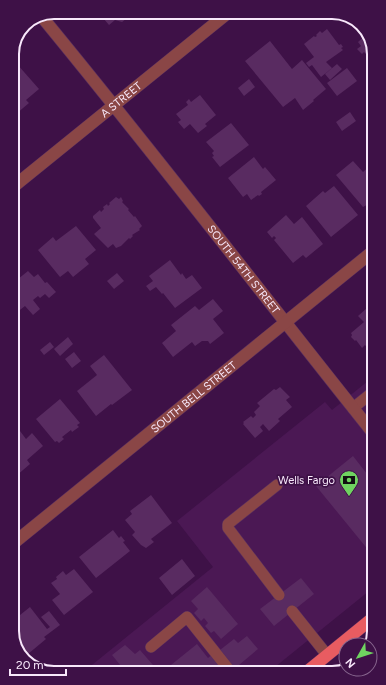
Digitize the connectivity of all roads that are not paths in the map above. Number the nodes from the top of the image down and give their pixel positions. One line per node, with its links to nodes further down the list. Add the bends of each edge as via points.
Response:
1 (220, 19): 3 (street, A STREET)
2 (45, 20): 3 (street, SOUTH 54TH STREET)
3 (115, 105): 4 (street, A STREET); 6 (street, SOUTH 54TH STREET)
4 (19, 182)
5 (367, 256): 6 (street, SOUTH BELL STREET)
6 (285, 322): 8 (street, SOUTH 54TH STREET); 11 (street, SOUTH BELL STREET)
7 (367, 397): 8 (lane)
8 (353, 408): 9 (street, SOUTH 54TH STREET)
9 (367, 426)
10 (277, 485): 12 (lane, via 228,524 228,528)
11 (19, 539)
12 (279, 595)
13 (292, 611): 16 (lane)
14 (367, 623): 16 (main road)
15 (151, 647): 17 (lane, via 187,617)
16 (327, 655): 18 (main road)
17 (226, 666)
18 (314, 666)

